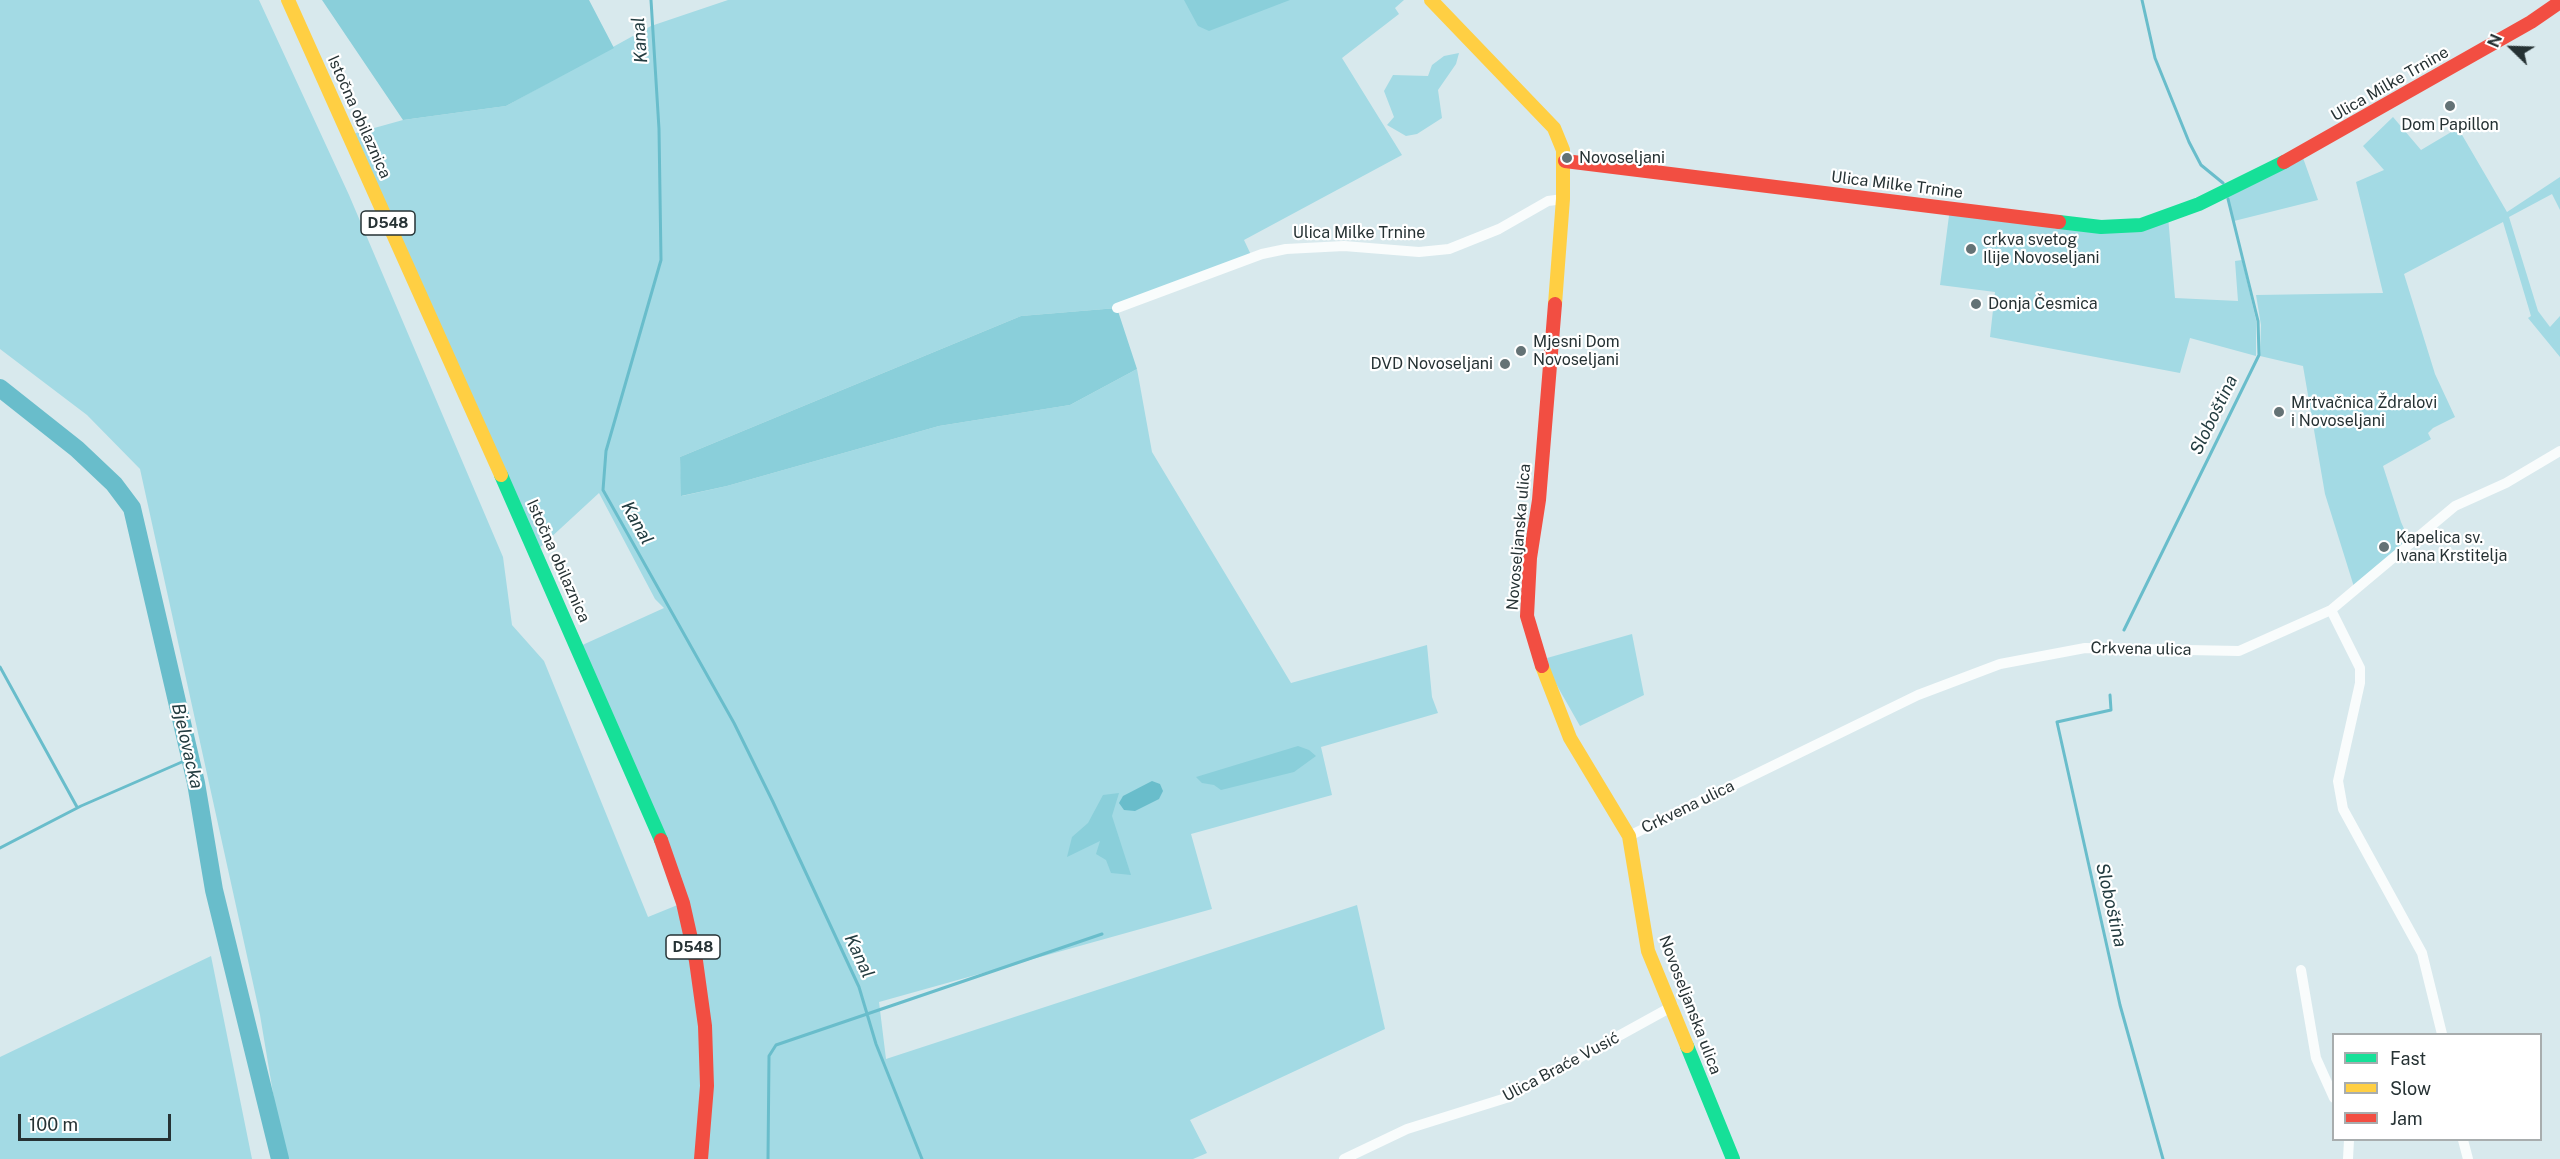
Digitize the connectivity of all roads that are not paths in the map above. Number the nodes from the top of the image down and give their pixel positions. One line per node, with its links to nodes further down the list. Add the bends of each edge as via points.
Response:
1 (288, 0): 16 (main road, Istočna obilaznica / D548, via 664,846 694,952 705,1026 707,1086)
2 (1431, 0): 4 (main road, Novoseljanska ulica, via 1554,128)
3 (2560, 2): 4 (main road, Ulica Milke Trnine, via 2301,154 2226,191 2141,225 2101,226)
4 (1565, 161): 5 (main road, Novoseljanska ulica)
5 (1563, 199): 6 (street, Ulica Milke Trnine, via 1548,201 1499,229 1449,249 1286,249 1262,254); 9 (main road, Novoseljanska ulica, via 1527,616 1570,738)
6 (1117, 309)
7 (2560, 450): 8 (street, Crkvena ulica, via 2506,483 2455,506)
8 (2331, 610): 9 (street, Crkvena ulica, via 2239,651 2085,648 2000,664 1918,695); 12 (street, via 2360,668 2338,781 2343,809 2422,953)
9 (1629, 836): 11 (main road, Novoseljanska ulica, via 1648,951)
10 (2301, 970): 13 (street, via 2316,1058)
11 (1673, 1006): 17 (street, Ulica Braće Vusić, via 1506,1098 1407,1129); 18 (main road, Novoseljanska ulica)
12 (2442, 1033)
13 (2332, 1094)
14 (2349, 1141): 19 (street)
15 (2463, 1141): 20 (street)
16 (701, 1159)
17 (1344, 1159)
18 (1733, 1159)
19 (2348, 1159)
20 (2468, 1159)

